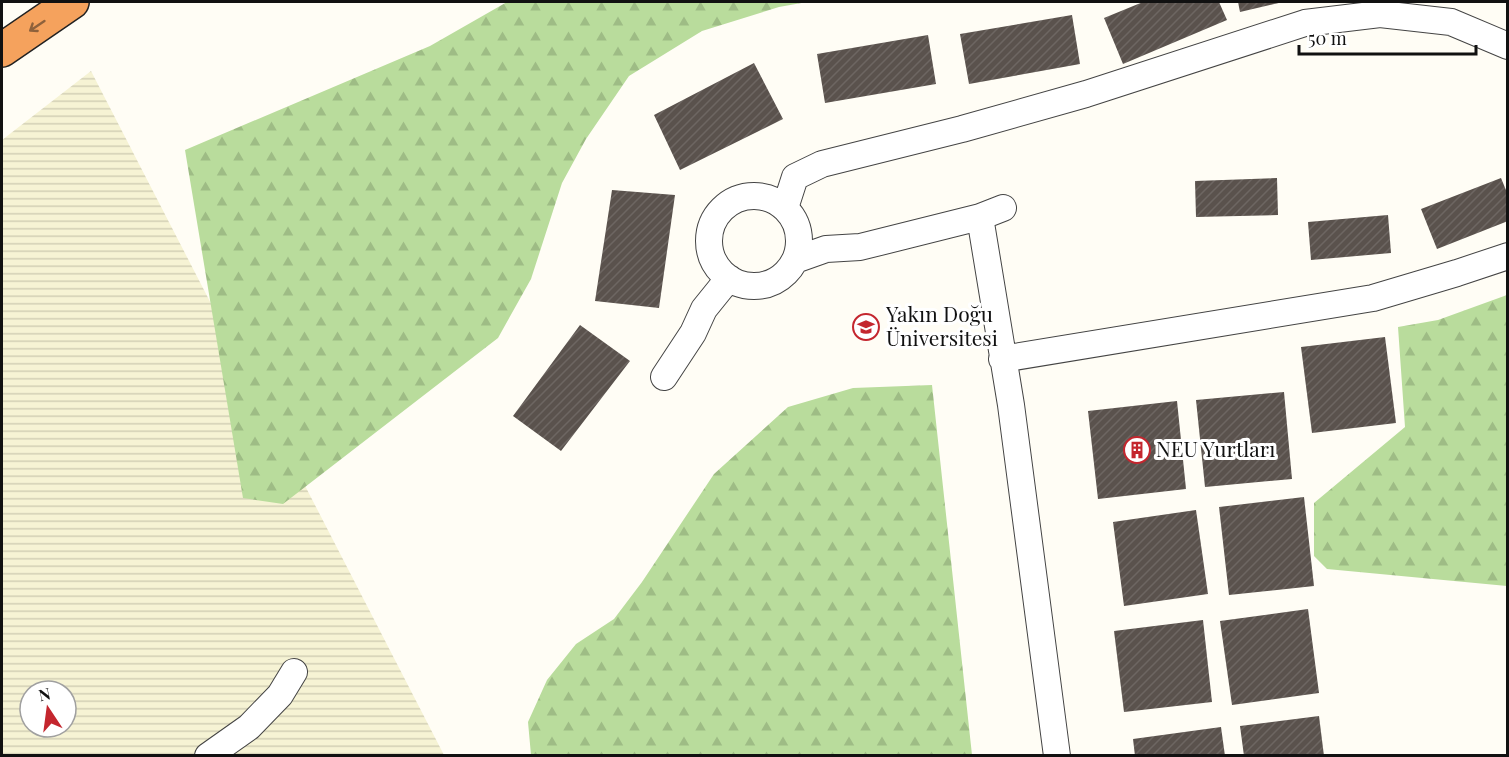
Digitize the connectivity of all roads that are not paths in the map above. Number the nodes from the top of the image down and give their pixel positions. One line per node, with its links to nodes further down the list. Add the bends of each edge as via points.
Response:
1 (72, 2): 3 (highway, one-way to 3)
2 (1508, 46): 4 (street, via 1451,22 1380,14 1305,24 1086,94 822,164 795,177)
3 (2, 50)
4 (785, 208): 6 (street, via 798,232); 7 (street, via 760,196 746,197 722,210 709,238 711,254)
5 (1508, 256): 8 (street, via 1373,298)
6 (795, 260): 7 (street, via 774,282 743,285); 8 (street, via 826,249 860,247 992,212)
7 (729, 278): 9 (street, via 704,309)
8 (1002, 359): 12 (street)
9 (664, 377)
10 (294, 672): 11 (street, via 280,695 249,727)
11 (208, 756)
12 (1057, 756)

